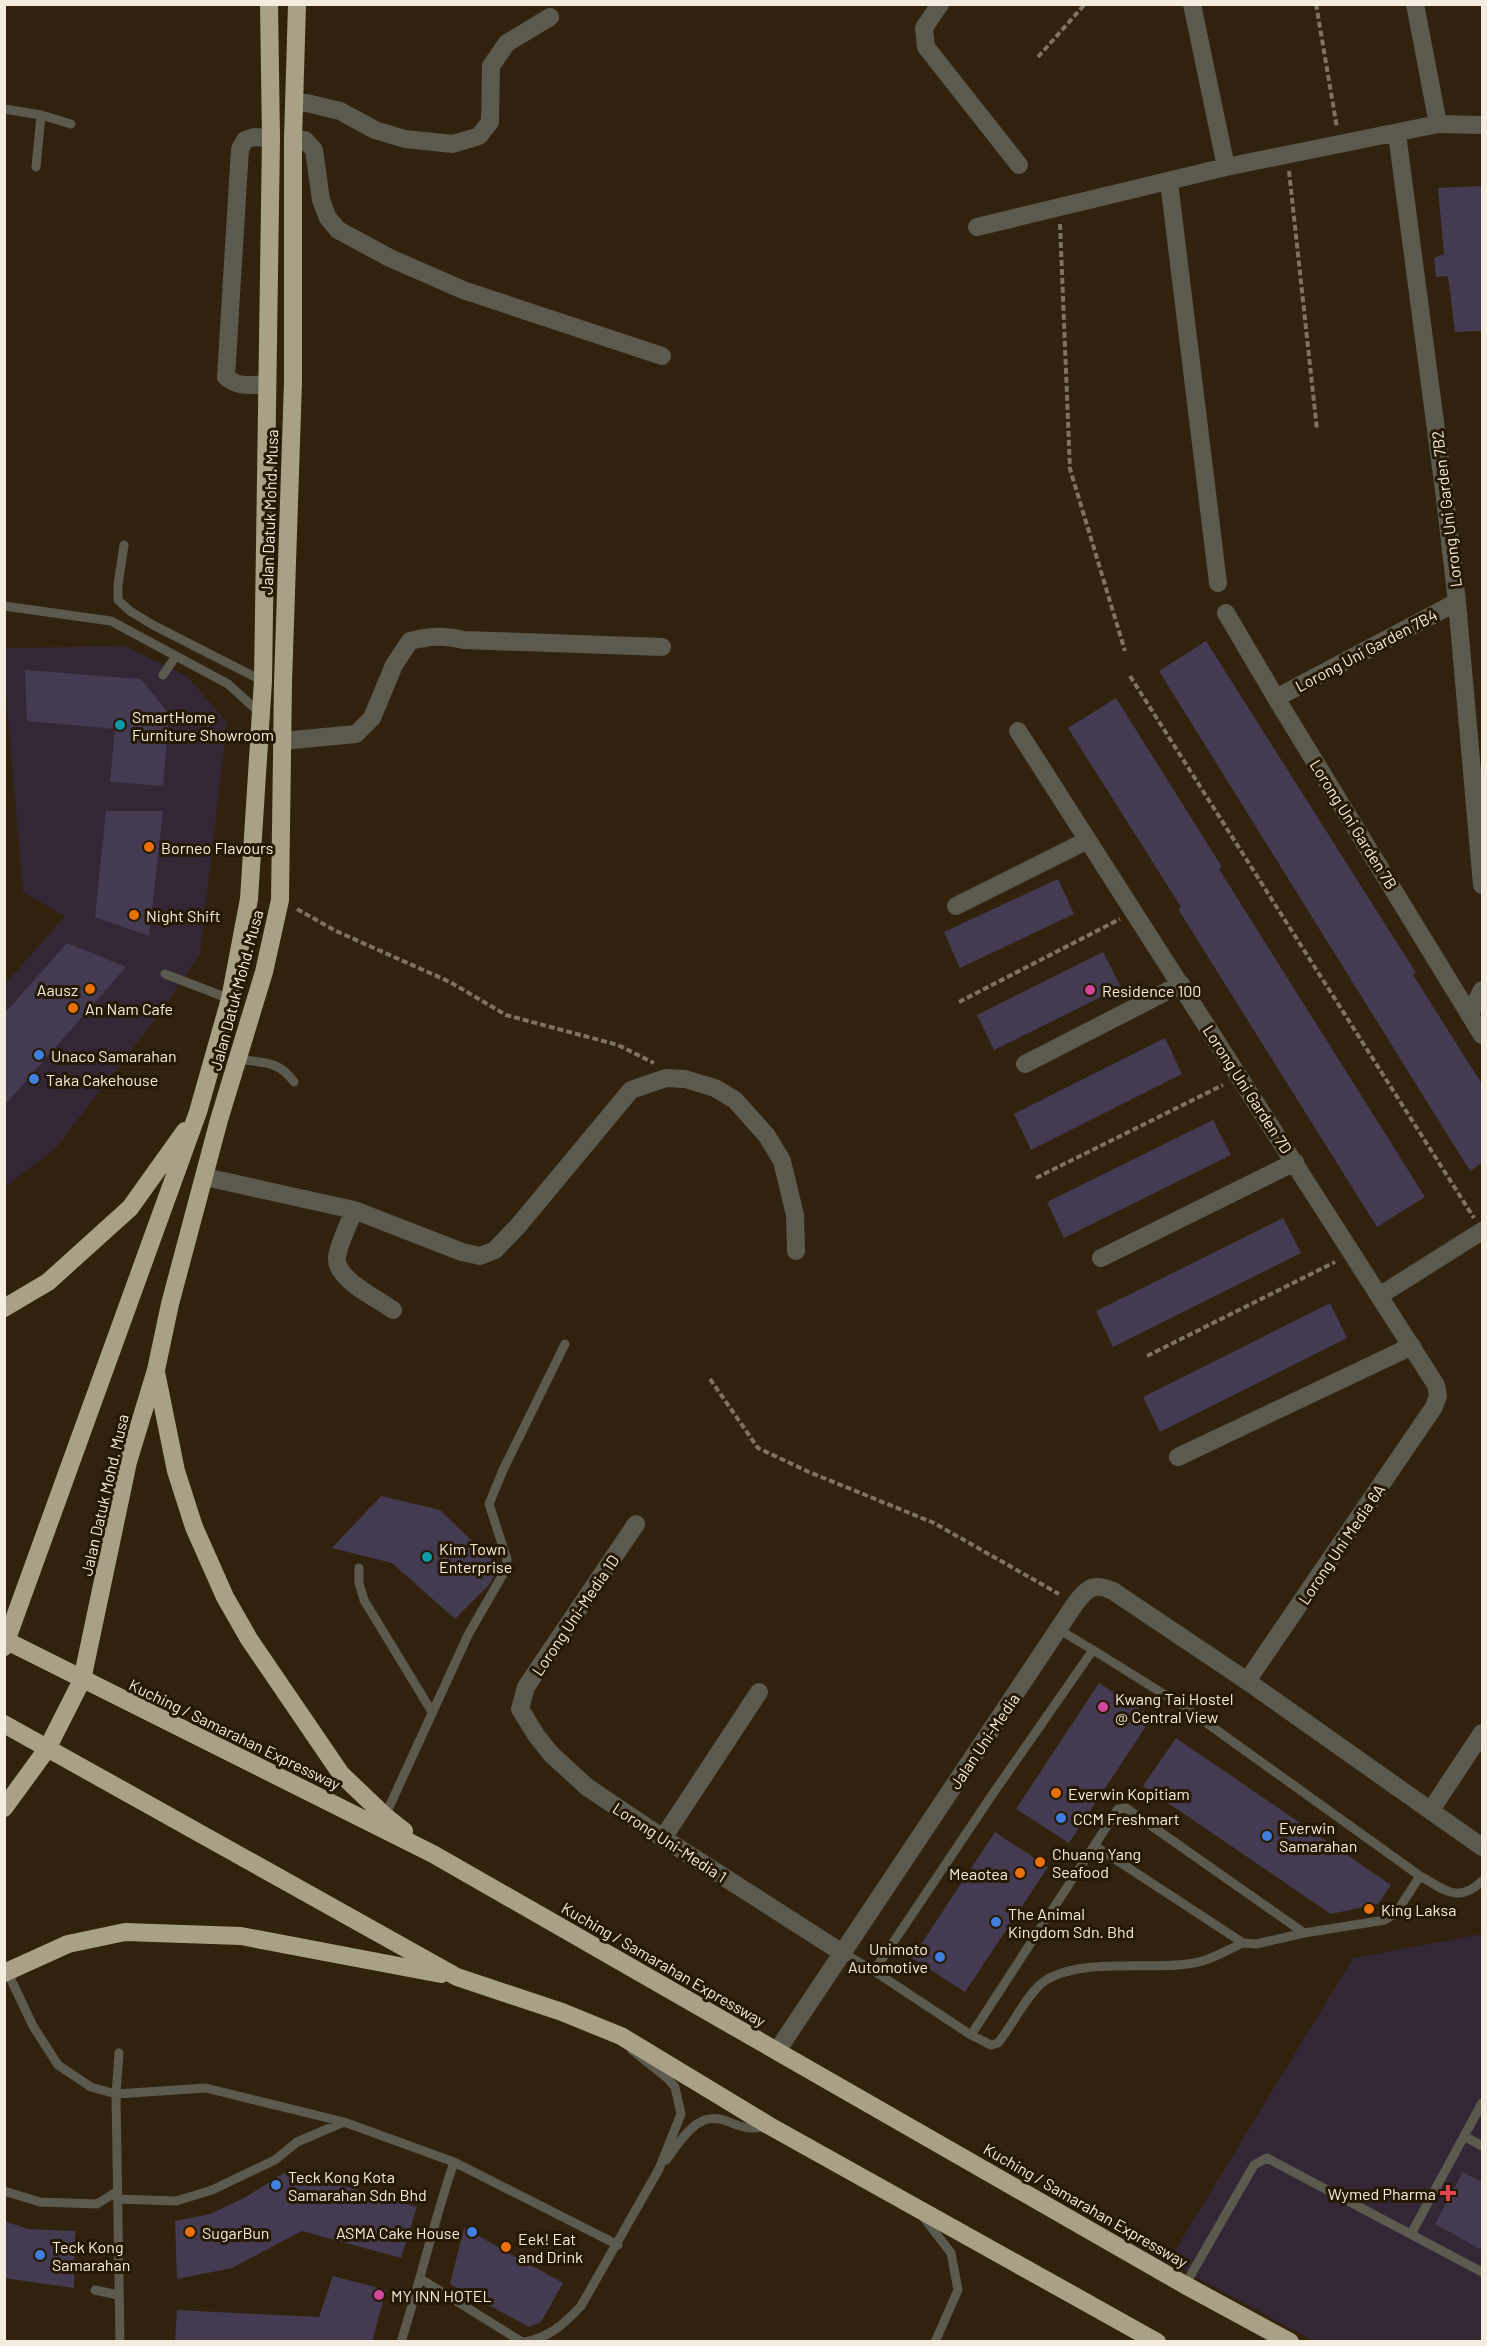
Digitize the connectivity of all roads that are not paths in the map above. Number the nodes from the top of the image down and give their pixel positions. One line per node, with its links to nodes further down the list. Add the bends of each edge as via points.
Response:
1 (269, 4): 14 (highway, Jalan Datuk Mohd. Musa)
2 (297, 4): 7 (highway, Jalan Datuk Mohd. Musa)
3 (940, 4): 16 (street, via 924,28 927,47)
4 (1192, 4): 18 (street)
5 (1415, 4): 11 (street)
6 (550, 17): 7 (street, via 507,43 491,66 490,122 479,136 453,144 415,140 375,130 340,111)
7 (295, 103): 15 (highway, Jalan Datuk Mohd. Musa)
8 (4, 110): 9 (lane)
9 (41, 115): 10 (lane); 17 (lane)
10 (70, 124)
11 (1438, 124): 12 (street); 13 (street)
12 (1482, 125)
13 (1397, 134): 18 (street); 25 (street, Lorong Uni Garden 7B2)
14 (270, 138): 22 (highway, Jalan Datuk Mohd. Musa); 22 (street, via 245,140 240,149 226,377 243,386)
15 (293, 140): 21 (street, via 305,140 314,150 321,200 338,230 463,290); 35 (highway, Jalan Datuk Mohd. Musa, via 293,382)
16 (1019, 165)
17 (36, 167)
18 (1226, 167): 19 (street)
19 (1169, 182): 20 (street); 24 (street)
20 (977, 227)
21 (662, 356)
22 (267, 384): 31 (highway, Jalan Datuk Mohd. Musa)
23 (124, 545): 31 (lane, via 118,600 153,625)
24 (1218, 583)
25 (1457, 602): 32 (street, Lorong Uni Garden 7B4); 37 (street, Lorong Uni Garden 7B2)
26 (4, 606): 29 (lane, via 111,621)
27 (1226, 613): 32 (street, Lorong Uni Garden 7B)
28 (662, 647): 35 (street, via 425,637 410,641 394,665 372,718 356,734)
29 (176, 656): 30 (lane); 33 (lane, via 228,684)
30 (163, 675)
31 (263, 681): 33 (highway, Jalan Datuk Mohd. Musa)
32 (1276, 698): 43 (street, Lorong Uni Garden 7B)
33 (261, 715): 42 (highway, Jalan Datuk Mohd. Musa, via 249,900)
34 (1018, 731): 36 (street, Lorong Uni Garden 7D)
35 (282, 741): 45 (highway, Jalan Datuk Mohd. Musa, via 280,900 264,972)
36 (1086, 841): 38 (street); 40 (street, Lorong Uni Garden 7D)
37 (1482, 885)
38 (956, 906)
39 (165, 974): 42 (lane)
40 (1181, 984): 46 (street); 49 (street, Lorong Uni Garden 7D)
41 (1482, 990): 43 (street)
42 (230, 999): 48 (highway, Jalan Datuk Mohd. Musa)
43 (1470, 1014): 44 (street, Lorong Uni Garden 7B)
44 (1482, 1035)
45 (237, 1059): 47 (lane, via 276,1065); 50 (highway, Jalan Datuk Mohd. Musa)
46 (1025, 1064)
47 (294, 1082)
48 (198, 1112): 56 (highway, via 130,1208 48,1282); 66 (highway, Jalan Datuk Mohd. Musa)
49 (1295, 1162): 54 (street); 55 (street, Lorong Uni Garden 7D)
50 (205, 1177): 51 (street); 60 (highway, Jalan Datuk Mohd. Musa)
51 (354, 1210): 53 (street, via 480,1256 495,1250 518,1226 631,1090 666,1078 685,1079 715,1088 735,1100 767,1136 782,1161 795,1215); 57 (street, via 336,1258 339,1271)
52 (1482, 1231): 55 (street)
53 (796, 1251)
54 (1101, 1258)
55 (1379, 1296): 59 (street, Lorong Uni Garden 7D)
56 (4, 1308)
57 (393, 1310)
58 (565, 1344): 72 (lane, via 489,1504 507,1559 506,1569 468,1635)
59 (1412, 1346): 61 (street, Lorong Uni Garden 7D, via 1436,1385); 62 (street)
60 (156, 1370): 68 (highway, Jalan Datuk Mohd. Musa, via 128,1462); 78 (highway, via 176,1471 194,1527 225,1597 341,1774)
61 (1434, 1407): 69 (street, Lorong Uni Media 6A)
62 (1178, 1457)
63 (636, 1524): 71 (street, Lorong Uni-Media 1D, via 526,1687)
64 (359, 1568): 72 (lane, via 358,1583 364,1600)
65 (1059, 1629): 67 (lane); 69 (street, Jalan Uni-Media, via 1083,1593 1092,1587 1102,1587); 87 (street, Jalan Uni-Media)
66 (6, 1644): 68 (highway, Kuching / Samarahan Expressway)
67 (1093, 1650): 83 (lane, via 1183,1706); 88 (lane)
68 (82, 1680): 75 (highway, Jalan Datuk Mohd. Musa); 82 (highway, Kuching / Samarahan Expressway)
69 (1247, 1682): 77 (street, Jalan Uni-Media)
70 (759, 1692): 79 (street)
71 (520, 1709): 79 (street, Lorong Uni-Media 1, via 551,1754 587,1787)
72 (432, 1712): 78 (lane)
73 (4, 1724): 75 (highway)
74 (1482, 1733): 77 (street)
75 (47, 1749): 76 (highway, Jalan Datuk Mohd. Musa); 90 (highway)
76 (4, 1809)
77 (1431, 1810): 81 (street, Jalan Uni-Media)
78 (385, 1816): 82 (highway)
79 (663, 1838): 87 (street, Lorong Uni-Media 1)
80 (1095, 1845): 85 (lane, via 1118,1809 1126,1808); 86 (lane); 91 (lane)
81 (1482, 1847)
82 (433, 1854): 93 (highway, Kuching / Samarahan Expressway)
83 (1420, 1876): 84 (lane, via 1450,1893 1461,1894); 85 (lane, via 1396,1913 1385,1920)
84 (1482, 1881)
85 (1304, 1933): 86 (lane, via 1256,1944)
86 (1243, 1942): 91 (lane, via 1188,1964 1066,1971 1042,1983 998,2043 991,2044)
87 (841, 1952): 88 (lane); 93 (street, Jalan Uni-Media)
88 (874, 1971): 91 (lane)
89 (6, 1972): 90 (highway, via 68,1944 125,1932 241,1936); 95 (lane, via 58,2065 91,2088)
90 (457, 1977): 92 (highway)
91 (972, 2035)
92 (621, 2036): 98 (highway); 102 (lane, via 639,2058 667,2078 679,2100 681,2114)
93 (777, 2051): 110 (highway, Kuching / Samarahan Expressway)
94 (119, 2053): 95 (lane)
95 (116, 2094): 97 (lane, via 206,2088); 104 (lane)
96 (1482, 2103): 99 (lane)
97 (344, 2122): 101 (lane); 104 (lane, via 297,2142 275,2160 212,2190 176,2201)
98 (768, 2126): 102 (lane, via 755,2129 715,2117 704,2120 692,2127); 105 (highway)
99 (1464, 2136): 100 (lane); 106 (lane)
100 (1482, 2146)
101 (454, 2162): 107 (lane); 109 (lane)
102 (659, 2169): 107 (lane)
103 (4, 2191): 104 (lane, via 40,2202 97,2204)
104 (117, 2196): 112 (lane)
105 (916, 2208): 116 (lane, via 951,2253 958,2290); 117 (highway)
106 (1411, 2234): 108 (lane); 110 (lane, via 1267,2158 1254,2165)
107 (618, 2244): 115 (lane, via 581,2306 564,2324 540,2340)
108 (1482, 2272)
109 (421, 2279): 114 (lane); 115 (lane)
110 (1185, 2284): 118 (highway, Kuching / Samarahan Expressway)
111 (95, 2290): 112 (lane)
112 (118, 2295): 113 (lane)
113 (120, 2342)
114 (401, 2342)
115 (523, 2342)
116 (935, 2342)
117 (1157, 2342)
118 (1290, 2342)

